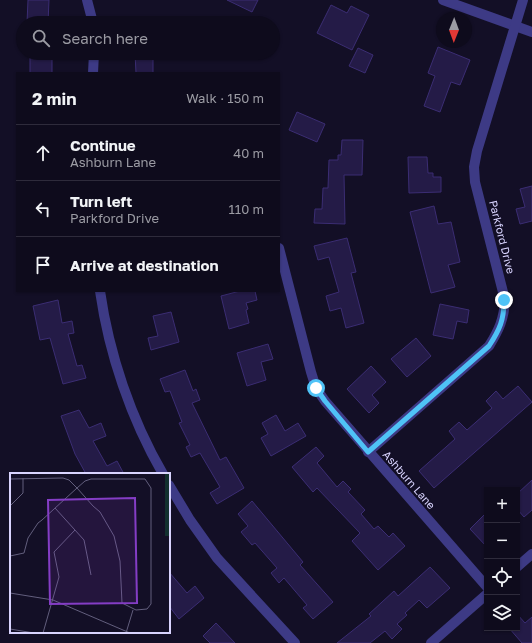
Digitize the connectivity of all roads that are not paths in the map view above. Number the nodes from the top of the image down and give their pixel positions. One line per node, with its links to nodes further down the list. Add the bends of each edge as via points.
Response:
1 (87, 0): 4 (street)
2 (443, 0): 5 (street)
3 (523, 0): 5 (street, Parkford Drive)
4 (91, 16)
5 (515, 27): 6 (street); 11 (street, Parkford Drive, via 474,167 475,182 503,294 504,317 489,346)
6 (532, 32)
7 (94, 60): 8 (street)
8 (93, 72)
9 (280, 252): 11 (street, Ashburn Lane, via 316,388)
10 (100, 292): 12 (street, via 114,357 134,415)
11 (368, 452): 16 (street, Ashburn Lane)
12 (163, 473)
13 (170, 487): 18 (street, via 217,558)
14 (532, 554): 15 (street)
15 (520, 565)
16 (484, 584)
17 (486, 595): 19 (street)
18 (295, 643)
19 (431, 643)

